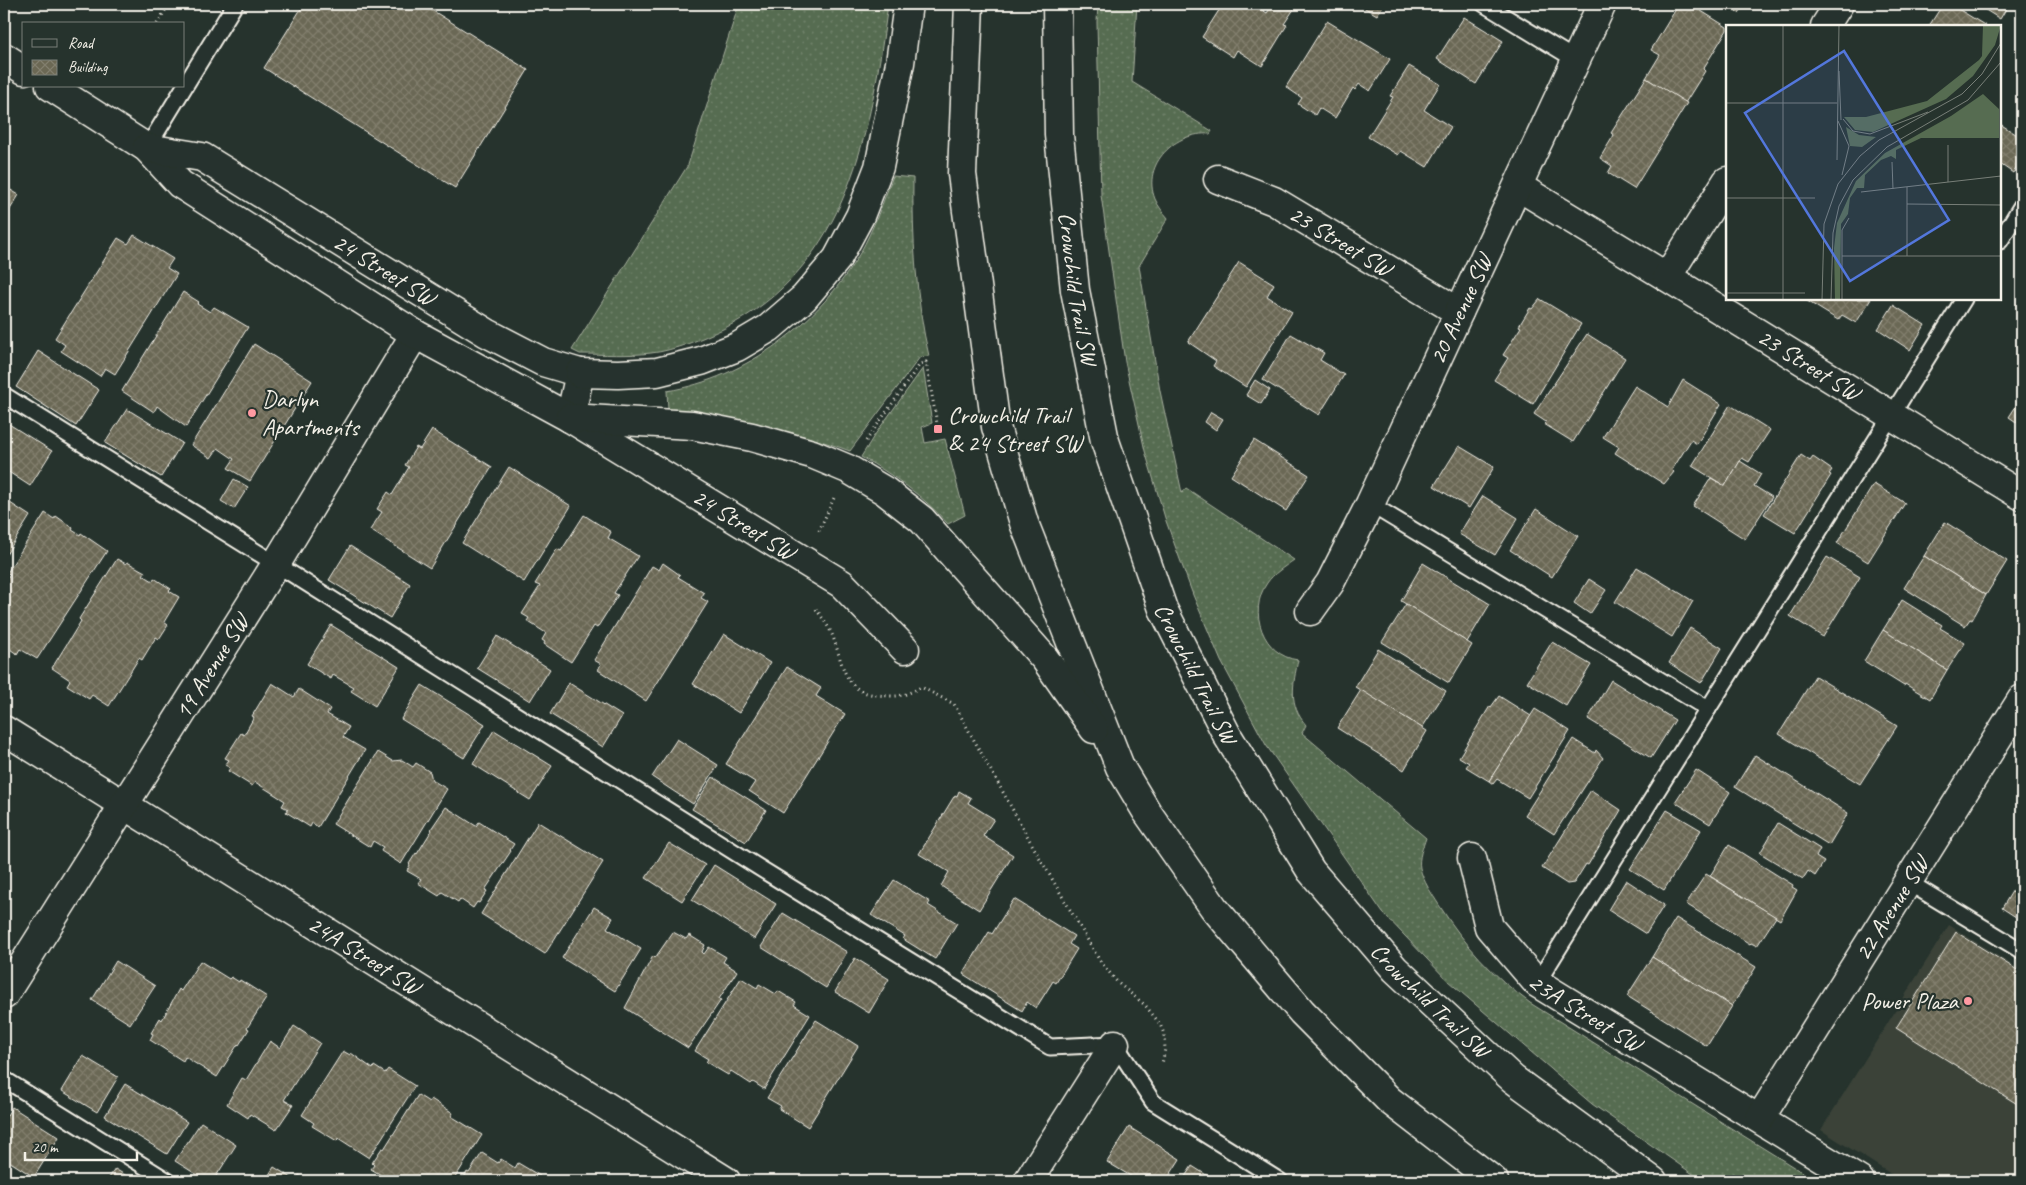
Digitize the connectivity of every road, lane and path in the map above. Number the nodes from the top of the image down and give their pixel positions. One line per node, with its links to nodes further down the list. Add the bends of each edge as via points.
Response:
1 (169, 4): 9 (path)
2 (235, 4): 14 (lane)
3 (908, 4): 27 (main road, 24 Street SW, via 879,167 860,216 837,259 804,298 769,328 737,347 701,361 657,372)
4 (969, 4): 44 (main road, via 962,174 996,427 1024,523)
5 (1057, 4): 60 (main road, Crowchild Trail SW, via 1060,135 1075,290 1105,441 1164,609 1223,726 1311,871 1395,969 1513,1079)
6 (1484, 4): 12 (lane)
7 (1602, 4): 12 (main road, 20 Avenue SW)
8 (1839, 4): 10 (main road)
9 (158, 22)
10 (1825, 25)
11 (4, 57): 13 (main road)
12 (1576, 60): 20 (main road, 20 Avenue SW)
13 (22, 69)
14 (185, 86)
15 (53, 88): 17 (main road, 24 Street SW)
16 (184, 88): 17 (lane)
17 (147, 148): 26 (main road, 24 Street SW, via 180,184); 27 (main road, 24 Street SW, via 202,157 487,333 543,362)
18 (1218, 179): 25 (main road, 23 Street SW, via 1274,201)
19 (1726, 183): 23 (main road)
20 (1519, 187): 23 (main road, 23 Street SW); 25 (main road, 20 Avenue SW)
21 (2022, 205): 22 (lane)
22 (2001, 239)
23 (1667, 277): 29 (main road, 23 Street SW)
24 (1963, 300): 29 (lane)
25 (1459, 312): 35 (main road, 20 Avenue SW)
26 (415, 334): 30 (main road, 24 Street SW); 37 (main road, 19 Avenue SW)
27 (580, 373): 30 (main road)
28 (4, 395): 37 (lane)
29 (1891, 415): 34 (main road, 23 Street SW); 42 (lane)
30 (570, 418): 40 (main road, 24 Street SW, via 842,584); 44 (main road, via 692,425 752,438 812,454 848,469 885,491 922,520 1045,659)
31 (938, 429): 32 (path, via 926,362 920,364)
32 (862, 446)
33 (835, 496): 36 (path)
34 (2022, 496)
35 (1370, 504): 39 (main road, 20 Avenue SW, via 1330,583); 42 (lane)
36 (817, 535)
37 (276, 564): 45 (main road, 19 Avenue SW); 51 (lane, via 1050,1047)
38 (815, 608): 52 (path, via 831,632 848,680 861,692 902,696 921,687 954,704 1100,961 1160,1024 1165,1049)
39 (1310, 611)
40 (905, 649)
41 (2022, 699): 47 (main road, 22 Avenue SW)
42 (1708, 709): 49 (lane)
43 (4, 730): 45 (main road, 24A Street SW)
44 (1120, 767): 59 (main road, via 1214,908 1302,1012 1389,1100)
45 (125, 805): 50 (main road, 19 Avenue SW); 56 (main road, 24A Street SW)
46 (1472, 858): 49 (main road, 23A Street SW, via 1488,927)
47 (1908, 882): 48 (lane); 54 (main road, 22 Avenue SW)
48 (2022, 951)
49 (1537, 983): 54 (main road, 23A Street SW)
50 (4, 995)
51 (1115, 1044): 57 (main road); 58 (lane, via 1153,1102)
52 (1159, 1069)
53 (4, 1079): 55 (lane)
54 (1760, 1118): 61 (main road)
55 (168, 1181)
56 (726, 1181)
57 (1028, 1181)
58 (1280, 1181)
59 (1494, 1181)
60 (1653, 1181)
61 (1860, 1181)

